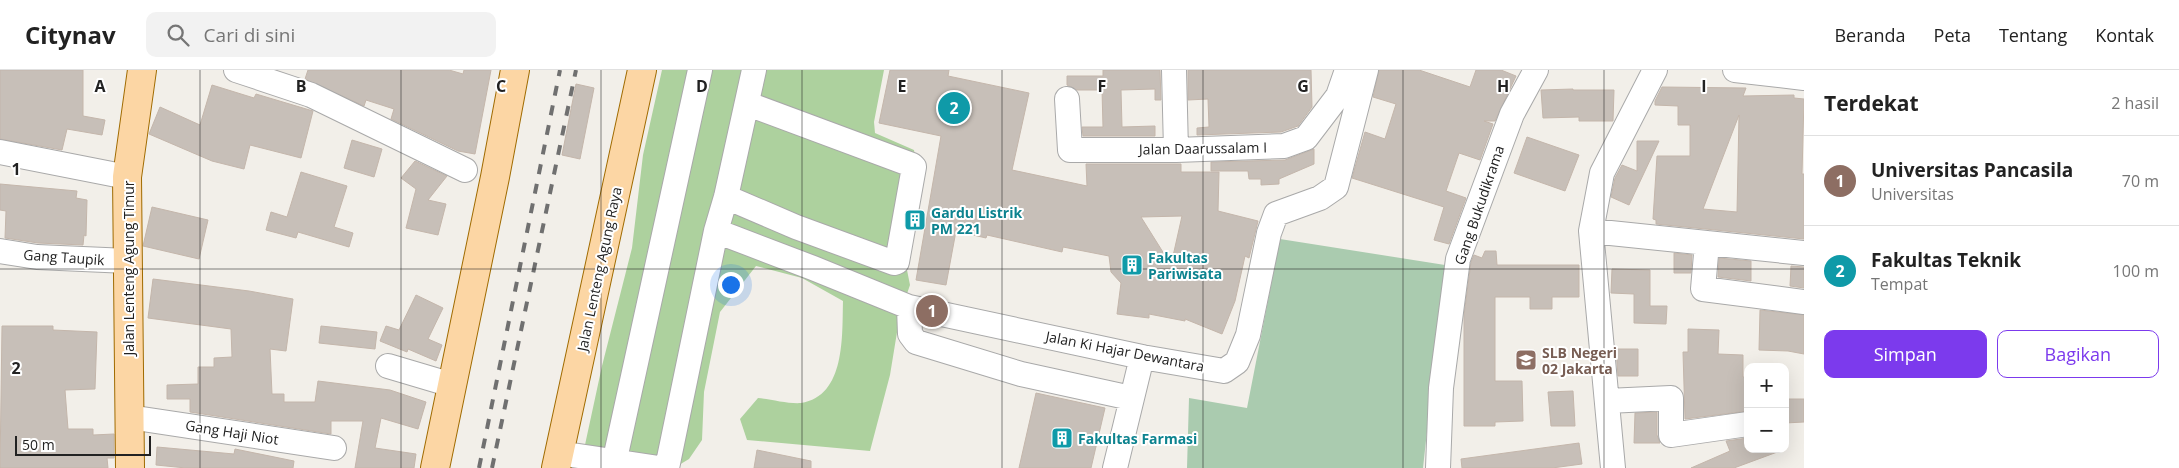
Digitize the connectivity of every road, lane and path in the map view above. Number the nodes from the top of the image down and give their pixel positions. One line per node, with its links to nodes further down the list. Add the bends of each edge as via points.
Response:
1 (142, 70): 21 (main road, Jalan Lenteng Agung Timur)
2 (236, 70): 20 (street, via 311,95)
3 (505, 70): 22 (street, via 491,147)
4 (515, 70): 22 (main road)
5 (642, 70): 40 (main road, Jalan Lenteng Agung Raya)
6 (700, 70): 41 (street)
7 (754, 70): 17 (street)
8 (1174, 70): 18 (street)
9 (1347, 70): 18 (street, Jalan Daarussalam I, via 1338,96 1306,138 1284,146)
10 (1366, 70): 32 (street, Jalan Ki Hajar Dewantara, via 1336,186 1320,198 1276,214 1269,233 1248,335 1237,362 1224,371)
11 (1536, 70): 47 (street, Gang Bukudikrama, via 1512,114 1458,259 1441,388)
12 (1655, 70): 24 (street, via 1602,173)
13 (1735, 70): 14 (street)
14 (1768, 72): 15 (street)
15 (1804, 78)
16 (1067, 99): 18 (street, Jalan Daarussalam I, via 1070,150)
17 (748, 104): 23 (street); 23 (street, via 914,167 897,262 836,243)
18 (1176, 150)
19 (0, 152): 21 (street)
20 (465, 170)
21 (127, 177): 29 (main road, Jalan Lenteng Agung Timur)
22 (495, 177): 34 (main road)
23 (726, 197): 25 (street)
24 (1591, 230): 26 (street); 36 (street)
25 (716, 231): 31 (street, Jalan Ki Hajar Dewantara); 45 (street)
26 (1707, 243): 28 (street); 30 (street, via 1704,289)
27 (0, 251): 29 (street, Gang Taupik)
28 (1804, 253)
29 (128, 261): 37 (main road, Jalan Lenteng Agung Timur)
30 (1804, 302)
31 (909, 307): 32 (street, Jalan Ki Hajar Dewantara); 35 (street, via 910,334 916,342 1021,374)
32 (1142, 357): 35 (street)
33 (388, 366): 34 (street)
34 (452, 385): 43 (main road)
35 (1131, 398): 46 (street)
36 (1607, 401): 38 (street, via 1670,398 1671,434); 48 (street)
37 (129, 417): 39 (street, Gang Haji Niot); 42 (main road, Jalan Lenteng Agung Timur)
38 (1744, 425)
39 (334, 448)
40 (558, 460): 41 (street)
41 (614, 464): 44 (street)
42 (130, 468)
43 (435, 468)
44 (659, 468)
45 (667, 468)
46 (1115, 468)
47 (1438, 468)
48 (1613, 468)

